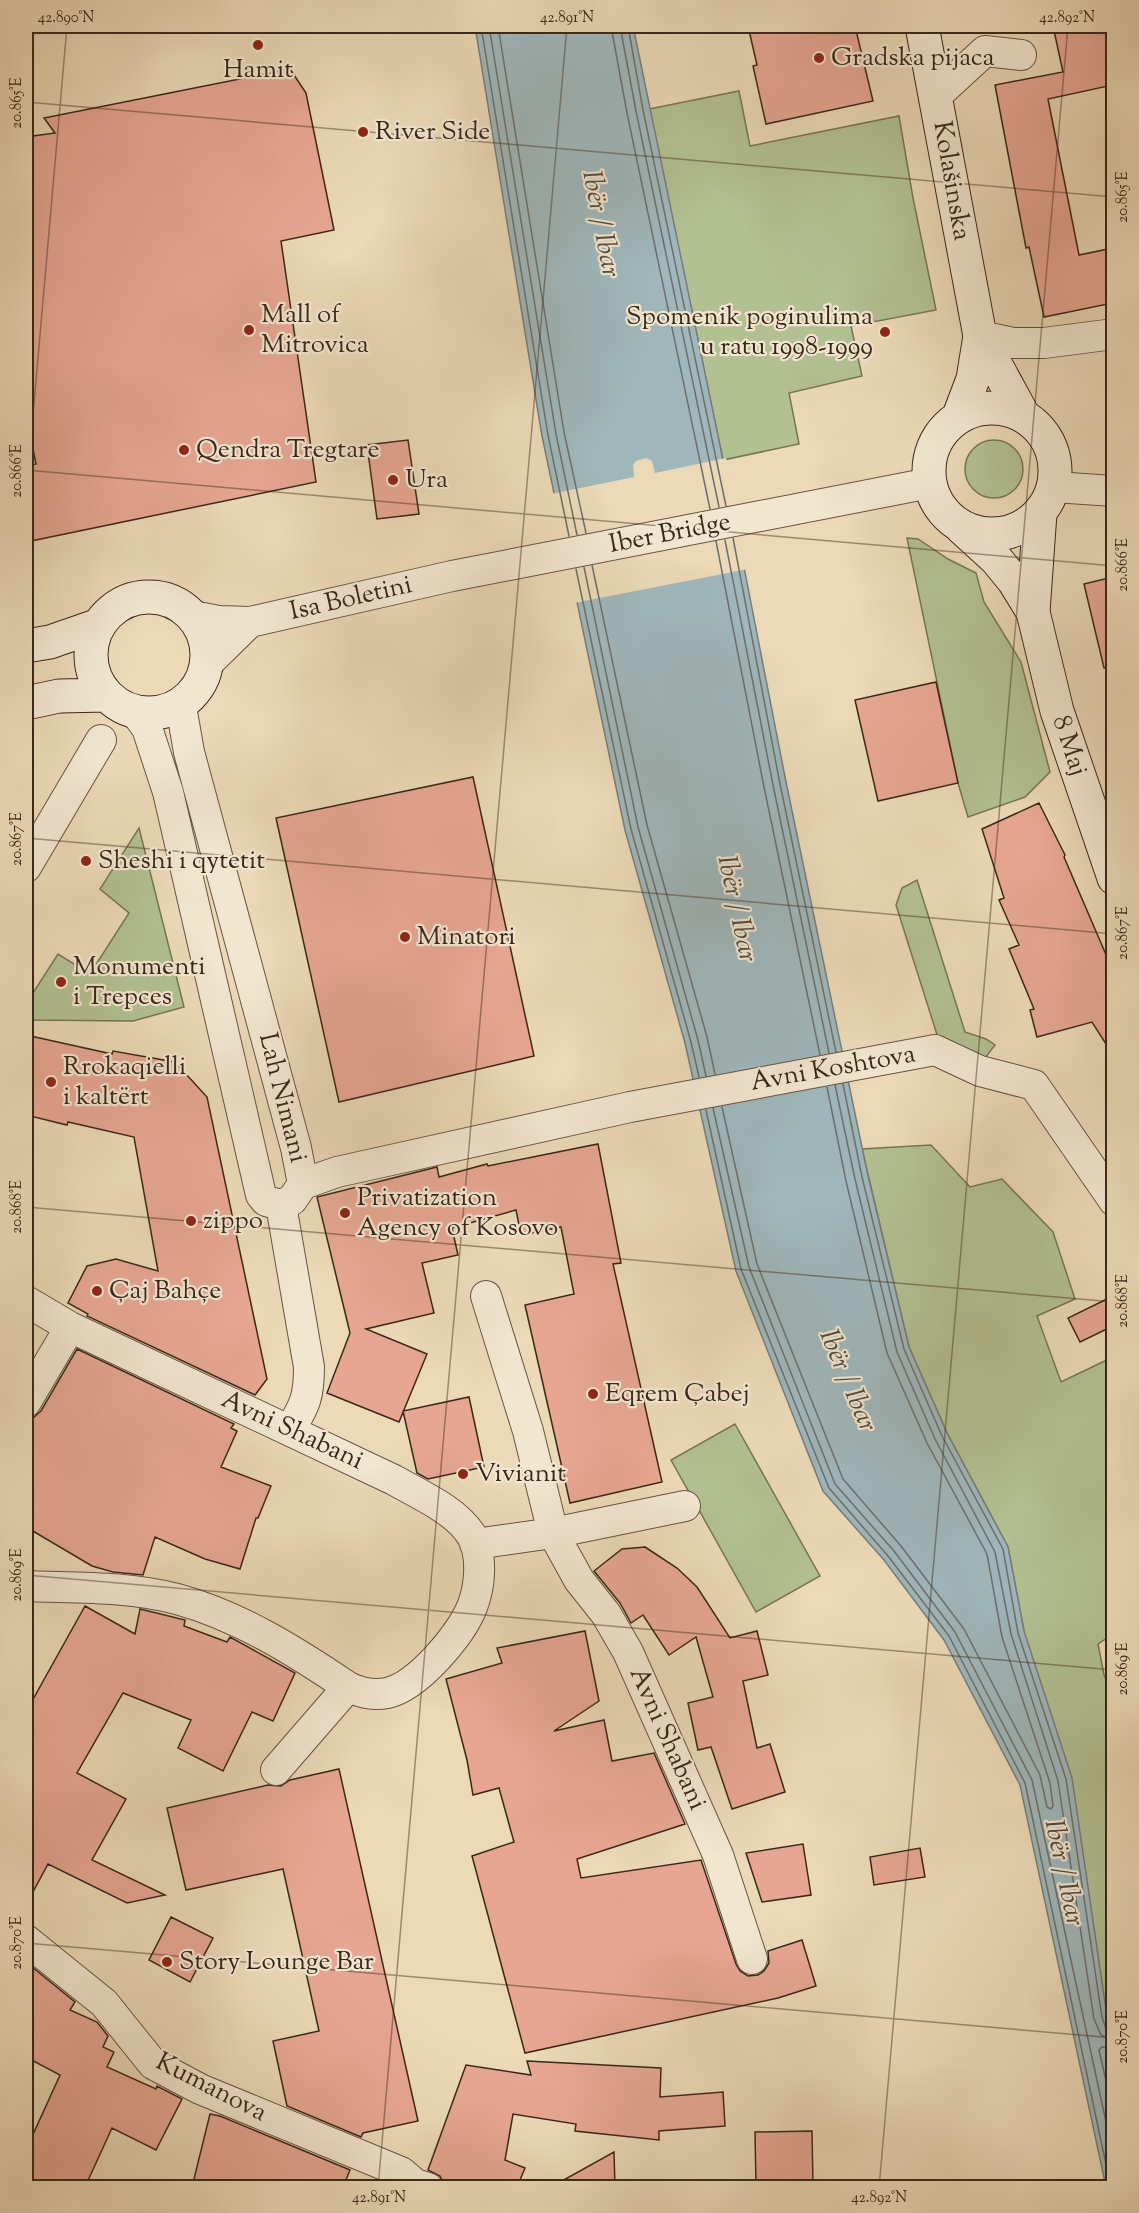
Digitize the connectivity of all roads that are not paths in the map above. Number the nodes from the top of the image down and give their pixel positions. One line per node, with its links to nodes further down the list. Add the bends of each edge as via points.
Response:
1 (922, 26): 3 (main road, Kolašinska)
2 (1021, 55): 3 (street, via 984,51)
3 (936, 96): 5 (main road, Kolašinska)
4 (1113, 334): 5 (street, via 1044,343 1012,343)
5 (980, 336): 6 (main road, Kolašinska); 7 (main road, Kolašinska, via 973,379)
6 (1023, 415): 7 (main road, via 990,407); 10 (main road, via 1047,438 1053,453 1056,470)
7 (958, 417): 8 (main road, via 947,426 931,453)
8 (930, 483): 11 (main road, via 940,508); 12 (street, Iber Bridge)
9 (1113, 491): 10 (street)
10 (1047, 500): 11 (main road, via 1023,527 1002,534 980,534); 13 (main road, 8 Maj)
11 (960, 526): 13 (main road, 8 Maj, via 996,559)
12 (452, 576): 15 (street, Isa Boletini)
13 (1033, 612): 25 (main road, 8 Maj, via 1057,711)
14 (192, 616): 15 (street, Isa Boletini); 16 (main road, via 170,601 143,597 118,606); 18 (main road, via 206,647)
15 (250, 622): 18 (street)
16 (99, 625): 17 (main road); 19 (main road, via 91,662)
17 (26, 646)
18 (206, 665): 20 (main road, via 199,686)
19 (107, 695): 21 (main road, via 59,696); 22 (main road)
20 (183, 702): 22 (main road); 26 (street, Lah Nimani, via 189,752)
21 (26, 703)
22 (141, 720): 28 (street, Lah Nimani, via 168,792 261,1195 266,1201)
23 (101, 740): 24 (street)
24 (26, 867)
25 (1113, 878)
26 (303, 1184): 27 (street, Avni Koshtova, via 337,1172 630,1107 935,1050 980,1071 1034,1085); 28 (street, Lah Nimani, via 292,1200)
27 (1113, 1201)
28 (281, 1205): 33 (street, via 309,1367 304,1408)
29 (486, 1296): 35 (street, Avni Shabani, via 528,1431)
30 (26, 1301): 31 (street, Avni Shabani)
31 (70, 1327): 32 (street); 33 (street, Avni Shabani)
32 (26, 1402)
33 (290, 1430): 36 (street, Avni Shabani, via 441,1507 467,1530)
34 (684, 1506): 35 (street)
35 (553, 1533): 36 (street); 41 (street, Avni Shabani, via 579,1580 606,1614 628,1652 718,1855)
36 (475, 1544): 38 (street, via 479,1567 472,1608 442,1653 405,1686 390,1693 361,1694)
37 (26, 1586): 38 (street, via 117,1589 176,1599 257,1631)
38 (348, 1687): 39 (street)
39 (276, 1770)
40 (26, 1940): 42 (street, Kumanova, via 104,2003 153,2064 200,2089 401,2172 415,2184)
41 (752, 1959)
42 (428, 2187)

